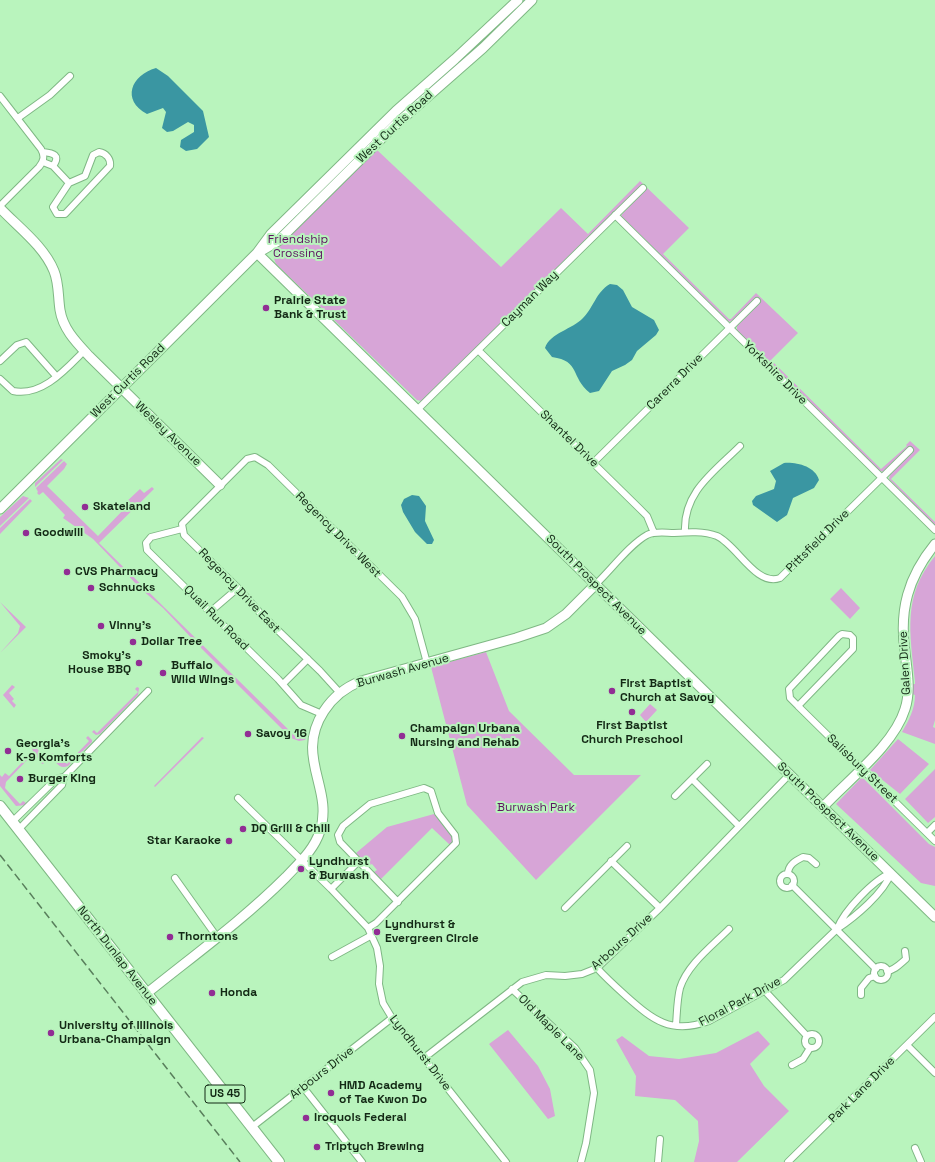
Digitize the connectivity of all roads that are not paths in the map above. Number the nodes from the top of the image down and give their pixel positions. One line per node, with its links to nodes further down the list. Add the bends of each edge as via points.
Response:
1 (518, 0): 12 (main road, West Curtis Road, via 396,111 271,234)
2 (532, 0): 12 (main road, West Curtis Road, via 483,48 393,127 278,241)
3 (70, 76): 5 (street, via 46,99)
4 (0, 96): 5 (street)
5 (18, 118): 6 (street)
6 (43, 157): 7 (street); 7 (street, via 53,153 57,159); 10 (street)
7 (53, 166): 8 (street)
8 (69, 183): 8 (street, via 85,176 96,153 101,153 110,160 110,166 68,211 60,215 54,211 53,206)
9 (643, 188): 11 (street, Cayman Way)
10 (0, 207): 16 (main road, Wesley Avenue, via 49,263 56,278 64,322)
11 (615, 215): 14 (street, Yorkshire Drive); 15 (street, Cayman Way)
12 (257, 253): 20 (main road, West Curtis Road); 21 (main road, South Prospect Avenue)
13 (757, 301): 14 (street, Carerra Drive)
14 (730, 328): 24 (street, Carerra Drive); 25 (street, Yorkshire Drive)
15 (478, 350): 21 (street, Cayman Way); 24 (street, Shantel Drive)
16 (84, 351): 18 (street); 20 (main road, Wesley Avenue)
17 (0, 361): 18 (street, via 17,345 26,342)
18 (56, 376): 19 (street, via 36,390 18,392 13,391)
19 (0, 379)
20 (121, 388): 26 (main road, Wesley Avenue); 27 (main road, West Curtis Road)
21 (418, 409): 33 (main road, South Prospect Avenue)
22 (740, 446): 30 (street, via 696,492 687,509)
23 (910, 450): 25 (street, Pittsfield Drive)
24 (593, 463): 31 (street, Shantel Drive, via 647,516)
25 (881, 478): 29 (street, Yorkshire Drive); 30 (street, Pittsfield Drive, via 782,577 776,580 763,578 727,543 716,536)
26 (220, 485): 28 (street, via 182,524); 37 (street, Regency Drive West, via 247,459 255,457 268,465 402,597 414,620)
27 (0, 509)
28 (182, 529): 34 (street, Regency Drive East, via 184,535); 35 (street, Quail Run Road, via 151,537 146,541 146,547)
29 (935, 530)
30 (686, 532): 31 (street, Pittsfield Drive)
31 (654, 533): 33 (street, Pittsfield Drive, via 637,543)
32 (935, 544): 44 (main road, Galen Drive, via 914,576 904,605 902,626 908,684 905,710 891,736)
33 (596, 584): 37 (main road, Burwash Avenue, via 566,614 546,628); 45 (main road, South Prospect Avenue)
34 (238, 588): 35 (street); 36 (street, Regency Drive East)
35 (210, 612): 38 (street, Quail Run Road)
36 (308, 659): 38 (street); 40 (street, Regency Drive East)
37 (427, 663): 40 (main road, Burwash Avenue, via 361,681)
38 (283, 684): 42 (street, Quail Run Road, via 301,705)
39 (148, 691): 46 (street)
40 (340, 693): 42 (main road, Burwash Avenue)
41 (798, 706): 41 (street, Salisbury Street, via 850,653 855,645 852,636 839,636 792,684 788,695); 44 (street, Salisbury Street)
42 (322, 714): 58 (main road, Burwash Avenue, via 315,729 312,748 313,763 322,797 323,816 317,840)
43 (707, 764): 47 (street)
44 (861, 768): 51 (main road, Galen Drive); 55 (street, Salisbury Street)
45 (789, 775): 51 (main road, South Prospect Avenue); 54 (street, Arbours Drive)
46 (64, 777): 52 (street, via 56,779); 52 (street, via 62,785)
47 (692, 779): 48 (street); 54 (street)
48 (675, 796)
49 (238, 798): 58 (street, Lyndhurst Drive)
50 (0, 806): 52 (main road, North Dunlap Avenue / US 45)
51 (824, 807): 62 (main road, South Prospect Avenue)
52 (16, 825): 86 (main road, North Dunlap Avenue / US 45)
53 (935, 825): 55 (street)
54 (739, 826): 71 (street, Arbours Drive)
55 (927, 833): 56 (street, Salisbury Street)
56 (935, 841)
57 (627, 846): 59 (street)
58 (302, 860): 66 (street, Lyndhurst Drive); 77 (main road, Burwash Avenue, via 257,905)
59 (611, 861): 70 (street); 71 (street)
60 (358, 862): 66 (street); 68 (street); 68 (street, via 338,840 339,830 343,826 374,801 424,788 431,791 438,812 455,835 456,843)
61 (816, 864): 63 (street, via 803,857 788,868)
62 (890, 873): 67 (street, Floral Park Drive, via 881,877); 69 (street, Floral Park Drive, via 887,883); 72 (main road, South Prospect Avenue)
63 (788, 874): 65 (street, via 794,878); 65 (street, via 782,876 781,882 787,887)
64 (174, 878): 77 (street)
65 (792, 885): 75 (street)
66 (331, 889): 73 (street, Lyndhurst Drive)
67 (860, 898): 69 (street); 75 (street, Floral Park Drive, via 843,915)
68 (398, 902): 73 (street)
69 (867, 904): 75 (street, Floral Park Drive)
70 (565, 908)
71 (660, 908): 80 (street, Arbours Drive)
72 (935, 917)
73 (368, 928): 76 (street, Lyndhurst Drive)
74 (728, 929): 90 (street, via 684,979 679,996)
75 (837, 929): 81 (street); 85 (street, Floral Park Drive, via 784,980)
76 (372, 935): 79 (street); 89 (street, Lyndhurst Drive, via 379,958 383,1003)
77 (217, 937): 86 (main road, Burwash Avenue)
78 (905, 951): 82 (street, via 906,958 902,963)
79 (332, 957)
80 (597, 968): 84 (street, Arbours Drive, via 577,975 536,977); 90 (street, Floral Park Drive, via 653,1019)
81 (876, 969): 82 (street, via 882,967); 83 (street)
82 (887, 971): 83 (street, via 886,977 882,979)
83 (875, 976): 87 (street, via 869,978 861,988)
84 (512, 989): 94 (street, Arbours Drive); 104 (street, Old Maple Lane, via 576,1048 590,1070 594,1084 593,1101)
85 (764, 990): 90 (street, Floral Park Drive, via 709,1021 692,1026); 91 (street)
86 (146, 994): 98 (main road, North Dunlap Avenue / US 45)
87 (861, 995)
88 (935, 1017): 92 (street, Park Lane Drive)
89 (392, 1018): 94 (street, Lyndhurst Drive); 97 (street, Arbours Drive)
90 (676, 1025)
91 (807, 1036): 93 (street, via 805,1043); 93 (street, via 815,1034 819,1040 817,1046)
92 (906, 1045): 96 (street); 106 (street, Park Lane Drive)
93 (810, 1048): 95 (street, via 803,1059)
94 (424, 1058): 103 (street, Lyndhurst Drive)
95 (792, 1065)
96 (935, 1073)
97 (303, 1087): 98 (street, Arbours Drive); 102 (street)
98 (252, 1128): 101 (main road, North Dunlap Avenue / US 45)
99 (660, 1139): 105 (street)
100 (915, 1148): 107 (street)
101 (279, 1162)
102 (362, 1162)
103 (506, 1162)
104 (581, 1162)
105 (658, 1162)
106 (788, 1162)
107 (921, 1162)

